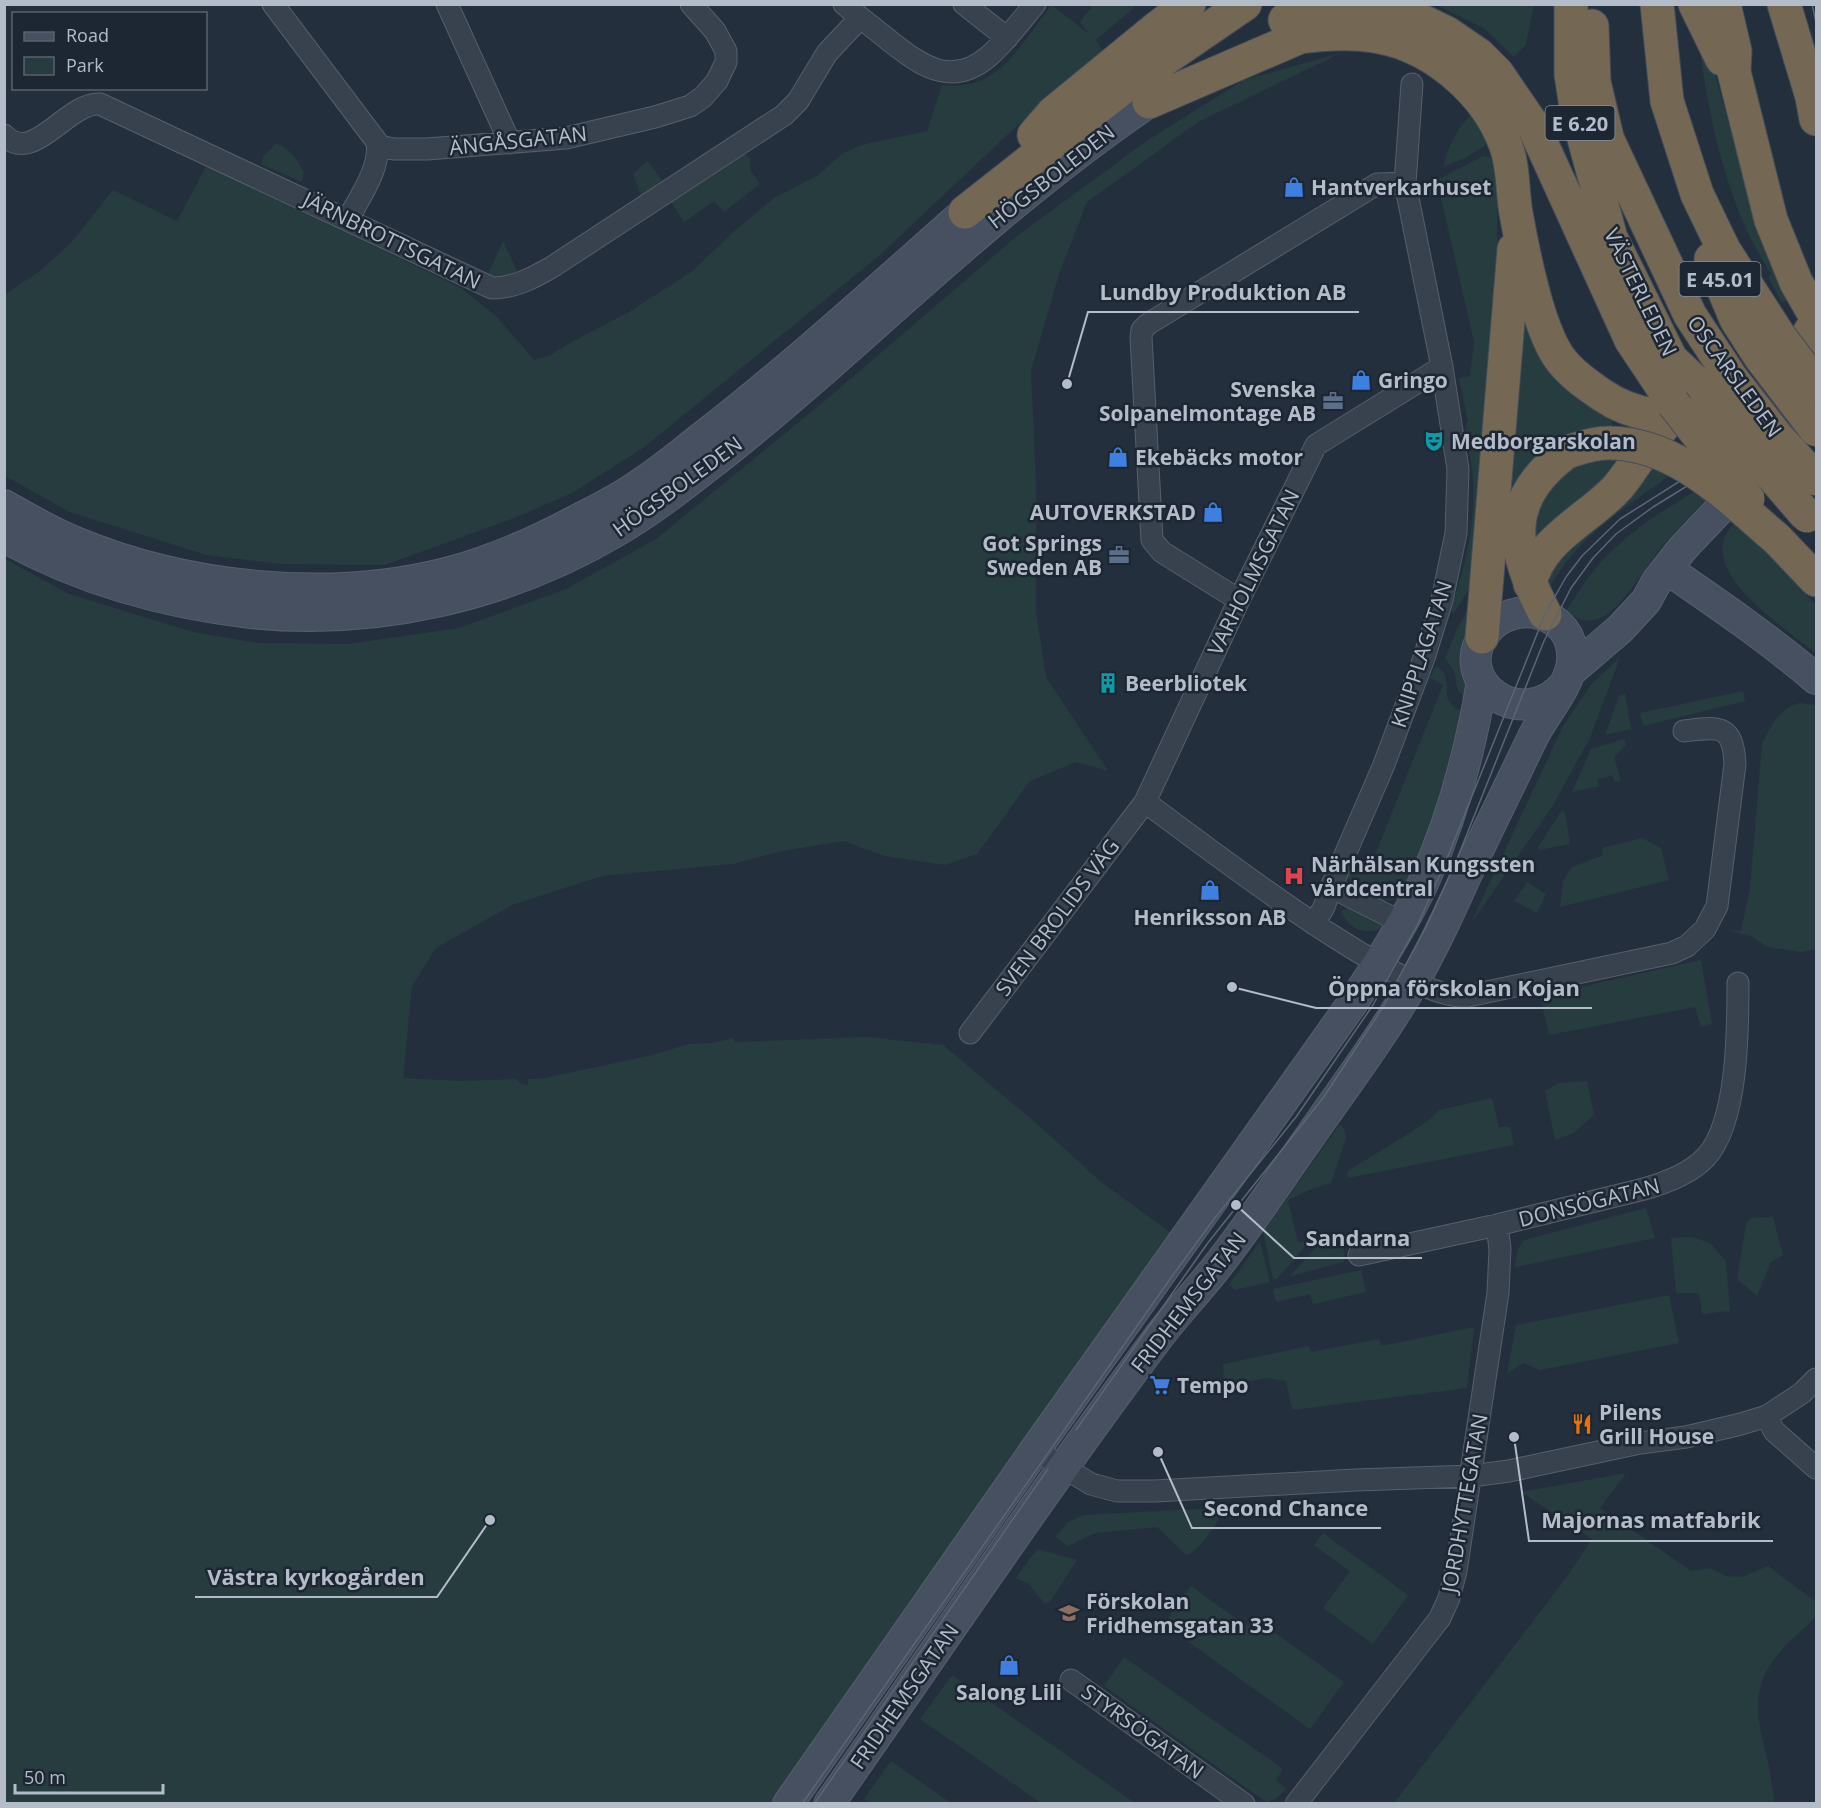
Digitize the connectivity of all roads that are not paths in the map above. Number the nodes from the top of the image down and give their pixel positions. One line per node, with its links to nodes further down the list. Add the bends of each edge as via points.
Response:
1 (273, 4): 23 (street)
2 (447, 4): 22 (street)
3 (691, 4): 22 (street, ÄNGÅSGATAN, via 723,43 726,62 711,89 690,106 576,136)
4 (844, 4): 15 (street)
5 (964, 4): 16 (street)
6 (1035, 4): 16 (street)
7 (1189, 4): 25 (highway, via 1053,113)
8 (1245, 4): 25 (highway, via 1121,89)
9 (1571, 4): 32 (highway, VÄSTERLEDEN / E 6.20, via 1571,74 1577,113 1611,238 1671,359)
10 (1593, 4): 32 (highway, E 6.20, via 1594,82 1644,273 1663,319)
11 (1657, 4): 29 (highway, OSCARSLEDEN / E 45.01, via 1667,101 1697,194 1698,228 1736,319)
12 (1695, 4): 17 (highway, via 1720,57)
13 (1724, 4): 17 (highway, via 1735,51)
14 (1784, 4): 20 (highway)
15 (860, 18): 16 (street, via 915,61 943,72 982,62); 27 (street, JÄRNBROTTSGATAN, via 827,53 798,101 784,115 552,267 522,282 492,288)
16 (1007, 38)
17 (1734, 72): 28 (highway, via 1771,220)
18 (1412, 84): 24 (street, KNIPPLAGATAN)
19 (1149, 102): 26 (highway, via 1300,37 1349,33 1386,38 1420,51 1450,70 1488,111 1506,146); 33 (highway, via 1201,61 1296,16 1355,7 1384,10 1418,19 1448,33 1497,73 1534,127 1631,339); 38 (street, HÖGSBOLEDEN, via 1049,174 761,425 686,483 613,533 494,587 386,612 277,615 200,606 115,586)
20 (1816, 118)
21 (4, 135): 27 (street, JÄRNBROTTSGATAN, via 12,142 28,144 81,107 100,104)
22 (510, 143): 23 (street, ÄNGÅSGATAN, via 427,149)
23 (378, 146): 27 (street, via 372,171)
24 (1406, 183): 30 (street, KNIPPLAGATAN); 43 (street, via 1377,184 1143,330 1152,540 1162,552)
25 (965, 212): 36 (street, HÖGSBOLEDEN, via 747,402 640,485 555,531 447,573 351,587 230,583 109,555)
26 (1516, 212): 33 (highway, via 1544,328 1560,358 1575,375 1611,402 1630,410); 45 (highway)
27 (348, 219)
28 (1816, 320): 33 (highway, via 1795,356 1759,388 1716,409)
29 (1771, 347): 31 (highway, bridge); 34 (highway, OSCARSLEDEN / E 45.01, bridge)
30 (1442, 367): 43 (street, VARHOLMSGATAN, via 1316,445); 51 (street, KNIPPLAGATAN, via 1458,469 1456,532 1442,600 1383,767)
31 (1816, 384)
32 (1719, 385): 35 (highway, OSCARSLEDEN, bridge); 37 (highway, E 6.20, bridge, via 1755,457)
33 (1673, 410): 39 (highway, bridge, via 1727,470); 42 (highway, via 1617,488 1548,548 1532,572)
34 (1816, 429): 40 (street, via 1717,512)
35 (1816, 479)
36 (4, 506)
37 (1812, 521)
38 (4, 537)
39 (1777, 539): 41 (highway); 42 (highway, bridge, via 1687,468 1649,449 1626,444 1591,445 1567,452 1531,486 1522,507 1518,540)
40 (1662, 575): 44 (street, via 1604,626 1589,632); 46 (street, via 1646,601); 47 (street, via 1742,620)
41 (1816, 580)
42 (1530, 584): 44 (highway)
43 (1239, 600): 50 (street, VARHOLMSGATAN)
44 (1555, 622): 45 (street, via 1536,612 1511,614); 46 (street, via 1569,640 1572,652)
45 (1482, 637): 48 (street, FRIDHEMSGATAN, via 1476,656)
46 (1567, 678): 48 (street, via 1548,699 1525,705 1499,698); 55 (street, FRIDHEMSGATAN, via 1534,733)
47 (1816, 679)
48 (1482, 681): 52 (street, FRIDHEMSGATAN, via 1455,799 1425,879)
49 (1684, 732): 55 (street, via 1712,728 1726,734 1734,746 1717,906 1705,930 1672,953 1468,996 1458,997)
50 (1145, 802): 53 (street); 57 (street, SVEN BROLIDS VÄG)
51 (1331, 887): 52 (street); 53 (street, KNIPPLAGATAN)
52 (1403, 922): 54 (street, FRIDHEMSGATAN)
53 (1314, 924): 54 (street)
54 (1379, 963): 55 (street); 62 (street, FRIDHEMSGATAN)
55 (1414, 982): 64 (street, FRIDHEMSGATAN, via 1253,1218 1159,1337)
56 (1738, 983): 58 (street, DONSÖGATAN, via 1734,1065 1725,1122 1705,1158 1661,1184)
57 (970, 1032)
58 (1497, 1225): 59 (street, DONSÖGATAN); 65 (street, JORDHYTTEGATAN, via 1498,1293)
59 (1359, 1255)
60 (1816, 1379): 61 (street)
61 (1767, 1416): 63 (street, via 1774,1431); 65 (street, via 1686,1437)
62 (1035, 1450): 64 (street); 67 (street, FRIDHEMSGATAN)
63 (1816, 1468)
64 (1063, 1469): 65 (street, via 1091,1484 1117,1491); 68 (street, FRIDHEMSGATAN)
65 (1471, 1476): 70 (street, JORDHYTTEGATAN, via 1456,1571 1440,1618)
66 (1071, 1680): 69 (street, STYRSÖGATAN)
67 (788, 1803)
68 (829, 1803)
69 (1244, 1803)
70 (1296, 1803)

